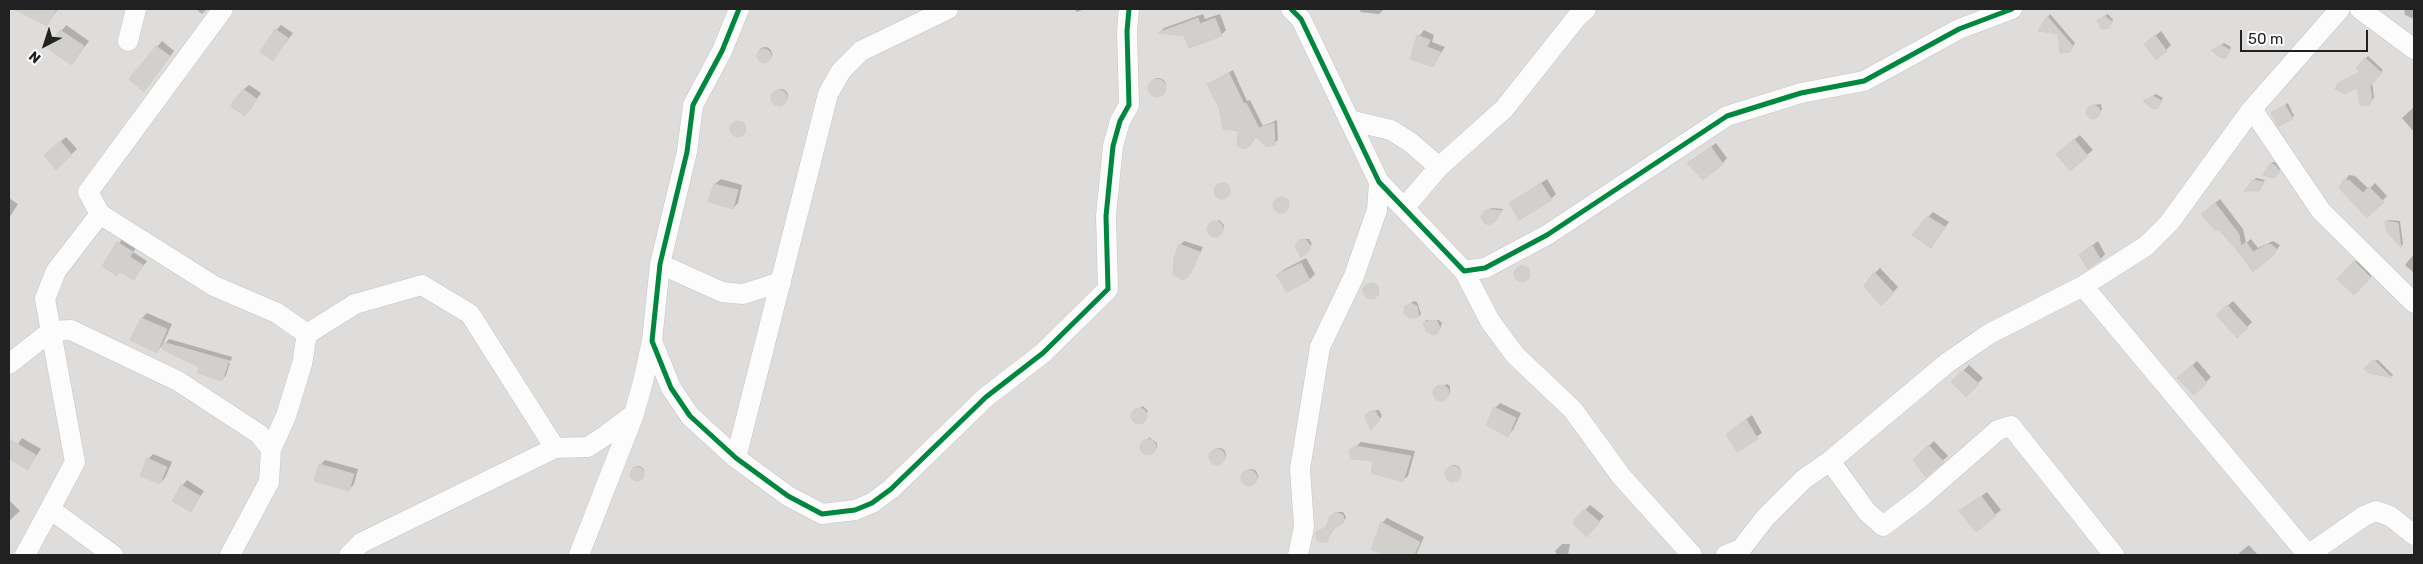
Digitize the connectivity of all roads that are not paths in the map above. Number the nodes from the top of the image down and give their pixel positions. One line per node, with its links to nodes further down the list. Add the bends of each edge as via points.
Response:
1 (136, 9): 11 (street)
2 (223, 9): 18 (street, via 88,192)
3 (739, 9): 19 (street, via 694,105 687,152)
4 (948, 9): 21 (street, via 862,52 841,71 828,94)
5 (1129, 9): 31 (street, via 1129,104 1113,146 1106,216 1108,289 1044,353 986,397 904,478 872,503 855,510 822,514 788,496)
6 (1291, 9): 14 (street, via 1301,19)
7 (1586, 9): 15 (street, via 1504,109)
8 (2012, 9): 20 (street, via 1959,29 1864,81 1801,93 1726,116 1547,235 1484,268)
9 (2340, 9): 13 (street)
10 (2360, 9): 12 (street)
11 (128, 40)
12 (2414, 49)
13 (2252, 109): 22 (street, via 2169,223 2146,246); 23 (street, via 2321,211)
14 (1349, 120): 15 (street, via 1391,130); 16 (street)
15 (1439, 167): 17 (street)
16 (1379, 182): 17 (street); 41 (street, via 1377,210 1354,276 1320,347 1300,469 1304,527)
17 (1404, 208): 20 (street)
18 (100, 214): 24 (street, via 56,271 45,299); 25 (street, via 214,286 277,312)
19 (660, 264): 21 (street, via 722,292 743,294); 26 (street)
20 (1464, 271): 42 (street, via 1490,320 1515,354 1573,410 1621,476)
21 (781, 282): 31 (street)
22 (2083, 286): 32 (street, via 1989,334 1947,363); 44 (street)
23 (2414, 303)
24 (51, 332): 27 (street); 30 (street, via 71,330 178,381 259,434); 33 (street, via 75,462)
25 (308, 334): 29 (street, via 355,304 422,285 470,314); 30 (street, via 286,416)
26 (652, 341): 28 (street); 31 (street, via 671,388 690,416)
27 (14, 353)
28 (634, 414): 29 (street, via 588,447); 40 (street)
29 (555, 448): 39 (street, via 360,543)
30 (271, 450): 38 (street, via 269,482)
31 (736, 458)
32 (1830, 461): 35 (street, via 1804,479); 43 (street, via 1866,512 1883,526 1998,430 2011,426)
33 (50, 509): 36 (street); 37 (street)
34 (2414, 535): 44 (street, via 2390,516 2376,511)
35 (1736, 553)
36 (25, 555)
37 (113, 555)
38 (230, 555)
39 (349, 555)
40 (579, 555)
41 (1298, 555)
42 (1692, 555)
43 (2114, 555)
44 (2308, 555)

